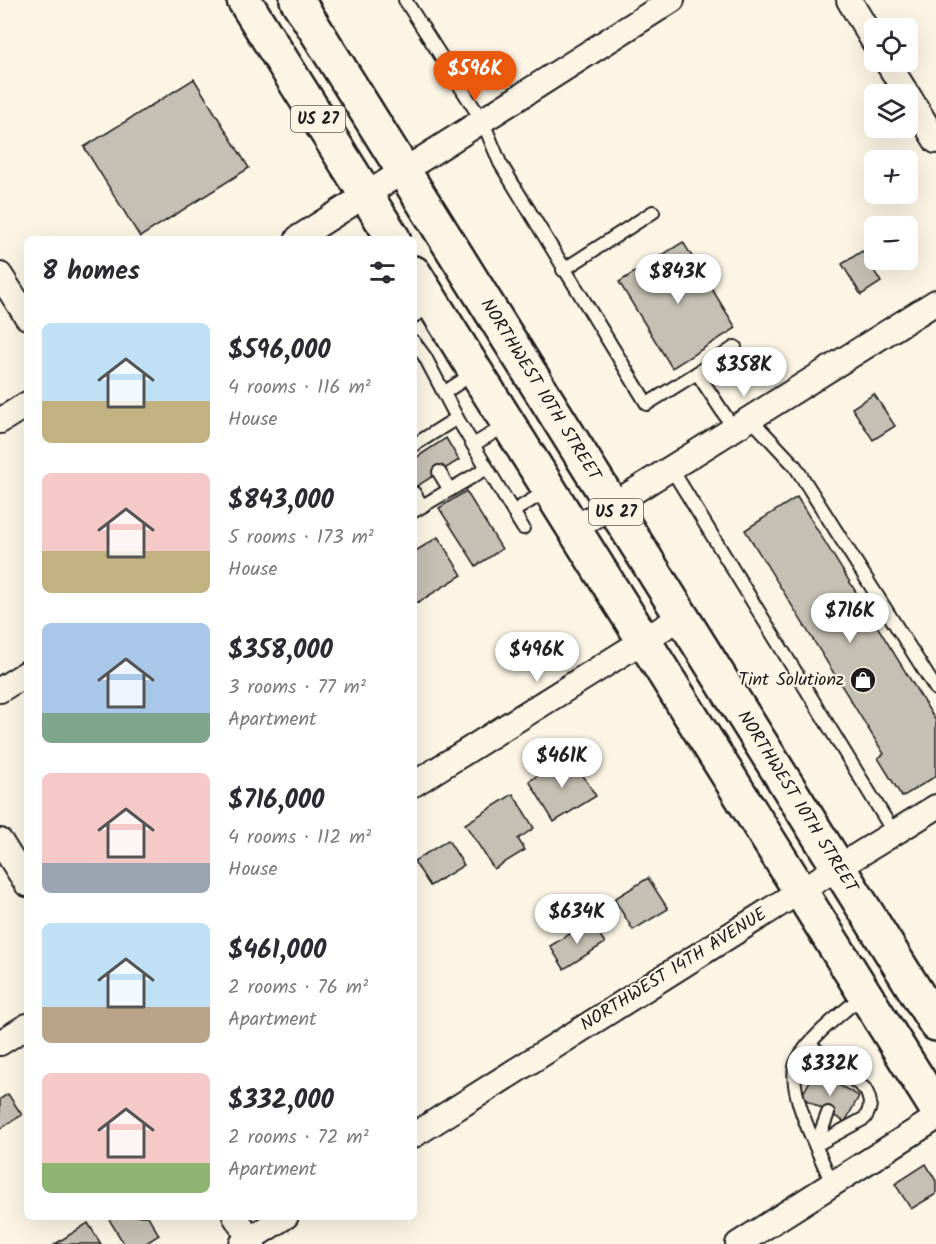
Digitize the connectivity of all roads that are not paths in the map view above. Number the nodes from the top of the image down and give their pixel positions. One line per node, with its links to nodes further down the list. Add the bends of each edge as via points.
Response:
1 (244, 0): 11 (highway, US 27)
2 (297, 0): 10 (highway, NORTHWEST 10TH STREET / US 27)
3 (405, 0): 8 (lane)
4 (672, 0): 8 (street)
5 (849, 0): 6 (street)
6 (864, 25)
7 (918, 112): 9 (street)
8 (483, 122): 10 (street); 15 (lane, via 500,163)
9 (936, 141)
10 (406, 172): 11 (street); 38 (highway, NORTHWEST 10TH STREET / US 27)
11 (367, 197): 13 (street); 14 (highway, US 27)
12 (653, 212): 15 (lane)
13 (313, 235)
14 (392, 236)
15 (564, 270): 24 (lane, via 647,404)
16 (0, 275): 20 (street)
17 (417, 284): 19 (highway, US 27)
18 (936, 302): 30 (street)
19 (424, 310): 23 (highway, US 27)
20 (24, 312)
21 (417, 347): 25 (lane)
22 (735, 347): 24 (lane)
23 (477, 372): 25 (lane); 29 (highway, US 27)
24 (697, 373): 30 (lane)
25 (445, 392): 27 (lane)
26 (24, 406): 28 (street)
27 (457, 418): 31 (lane); 32 (lane)
28 (0, 422)
29 (508, 424): 31 (lane); 36 (highway, US 27)
30 (742, 424): 34 (street); 46 (lane, via 795,465)
31 (473, 445): 33 (lane)
32 (420, 446)
33 (487, 468): 37 (lane); 40 (lane)
34 (671, 468): 38 (street); 50 (lane)
35 (439, 472): 37 (lane)
36 (549, 489): 40 (lane); 42 (highway, US 27)
37 (450, 490): 39 (lane)
38 (612, 506): 42 (street); 43 (highway, NORTHWEST 10TH STREET / US 27)
39 (418, 509)
40 (513, 511): 41 (lane)
41 (524, 528)
42 (574, 529): 44 (highway, US 27)
43 (681, 617): 44 (street); 52 (highway, NORTHWEST 10TH STREET / US 27)
44 (644, 641): 48 (street); 54 (highway, US 27)
45 (24, 675): 47 (street)
46 (936, 688)
47 (0, 690)
48 (417, 782)
49 (936, 807): 50 (street, NORTHWEST 14TH AVENUE)
50 (894, 833): 52 (street, NORTHWEST 14TH AVENUE)
51 (0, 841): 53 (street)
52 (838, 867): 54 (street, NORTHWEST 14TH AVENUE); 56 (highway, NORTHWEST 10TH STREET / US 27)
53 (24, 879)
54 (800, 891): 55 (highway, US 27); 65 (street, NORTHWEST 14TH AVENUE)
55 (864, 994): 59 (lane); 62 (highway, US 27)
56 (936, 1024)
57 (24, 1028): 58 (street)
58 (0, 1043)
59 (809, 1044): 60 (lane); 66 (lane, via 793,1076)
60 (847, 1074): 61 (lane); 66 (lane, via 865,1089 871,1099 870,1110 865,1118)
61 (841, 1086)
62 (936, 1108)
63 (828, 1113): 66 (lane)
64 (936, 1118): 67 (street)
65 (417, 1133)
66 (816, 1145): 67 (lane)
67 (832, 1184): 71 (street)
68 (237, 1220): 70 (street)
69 (280, 1220): 70 (street)
70 (248, 1242)
71 (738, 1244)

